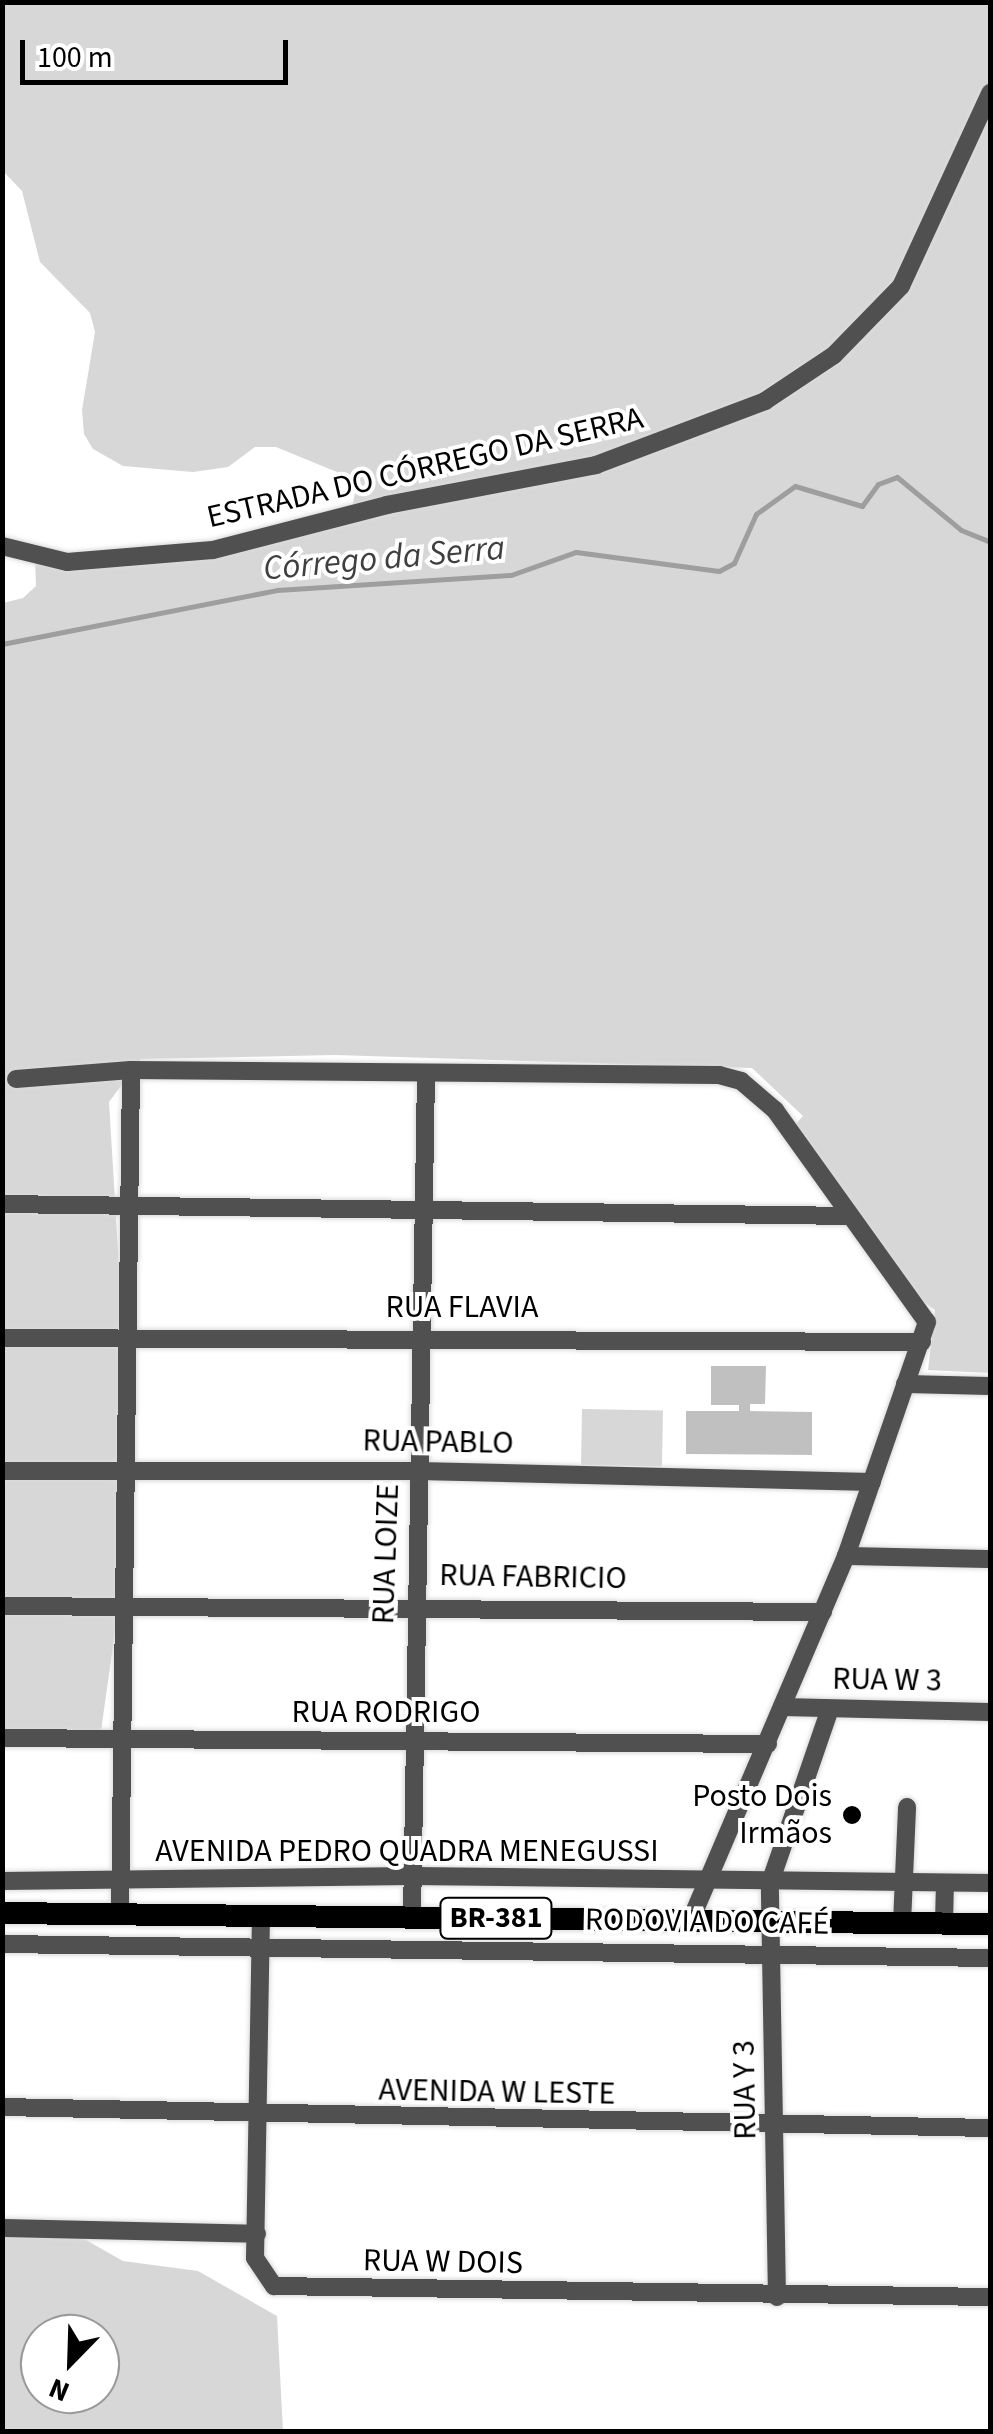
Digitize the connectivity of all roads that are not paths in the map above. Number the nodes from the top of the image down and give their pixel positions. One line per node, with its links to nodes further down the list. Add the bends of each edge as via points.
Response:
1 (990, 93): 2 (street, ESTRADA DO CÓRREGO DA SERRA, via 901,286 834,355 765,400 596,465 388,505 213,550 66,562)
2 (2, 546)
3 (130, 1070): 4 (street); 5 (street); 8 (street)
4 (426, 1073): 7 (street, RUA LOIZE); 9 (street, via 719,1075 741,1081 776,1110)
5 (16, 1079)
6 (2, 1204): 8 (street)
7 (423, 1206): 8 (street); 9 (street); 10 (street, RUA LOIZE)
8 (132, 1210): 12 (street)
9 (849, 1216): 13 (street, via 924,1312)
10 (418, 1336): 12 (street, RUA FLAVIA); 13 (street, RUA FLAVIA); 17 (street, RUA LOIZE)
11 (2, 1338): 12 (street, RUA FLAVIA)
12 (129, 1338): 16 (street)
13 (922, 1342): 14 (street)
14 (905, 1384): 15 (street); 19 (street)
15 (990, 1386)
16 (126, 1470): 17 (street, RUA PABLO); 18 (street, RUA PABLO); 24 (street)
17 (418, 1471): 19 (street, RUA PABLO); 22 (street, RUA LOIZE)
18 (2, 1472)
19 (872, 1482): 20 (street)
20 (846, 1556): 21 (street); 25 (street)
21 (990, 1559)
22 (414, 1605): 24 (street, RUA FABRICIO); 25 (street, RUA FABRICIO); 31 (street, RUA LOIZE)
23 (2, 1606): 24 (street, RUA FABRICIO)
24 (124, 1608): 30 (street)
25 (823, 1612): 26 (street)
26 (782, 1708): 27 (street, RUA W 3); 32 (street)
27 (830, 1708): 28 (street, RUA W 3); 38 (street)
28 (990, 1712)
29 (2, 1738): 30 (street, RUA RODRIGO)
30 (122, 1741): 31 (street, RUA RODRIGO); 36 (street)
31 (412, 1742): 32 (street, RUA RODRIGO); 34 (street, RUA LOIZE)
32 (768, 1744): 37 (street)
33 (907, 1807): 39 (street)
34 (411, 1876): 36 (street, AVENIDA PEDRO QUADRA MENEGUSSI); 37 (street, AVENIDA PEDRO QUADRA MENEGUSSI); 45 (street, RUA LOIZE)
35 (2, 1881): 36 (street, AVENIDA PEDRO QUADRA MENEGUSSI)
36 (120, 1881): 43 (street)
37 (707, 1882): 38 (street, AVENIDA PEDRO QUADRA MENEGUSSI); 46 (street)
38 (770, 1883): 39 (street, AVENIDA PEDRO QUADRA MENEGUSSI); 47 (street, RUA Y 3)
39 (902, 1883): 40 (street, AVENIDA PEDRO QUADRA MENEGUSSI); 48 (street)
40 (946, 1883): 41 (street, AVENIDA PEDRO QUADRA MENEGUSSI); 49 (street)
41 (990, 1883)
42 (2, 1913): 43 (main road, BR-381)
43 (120, 1914): 44 (main road, BR-381)
44 (262, 1915): 45 (main road, BR-381); 52 (street, RUA W DOIS)
45 (412, 1918): 46 (main road, BR-381)
46 (690, 1920): 47 (main road, BR-381)
47 (772, 1920): 48 (main road, BR-381); 53 (street, RUA Y 3)
48 (902, 1922): 49 (main road, BR-381)
49 (944, 1923): 50 (main road, BR-381)
50 (990, 1924)
51 (2, 1944): 52 (street, RODOVIA DO CAFÉ)
52 (264, 1944): 53 (street, RODOVIA DO CAFÉ); 56 (street, RUA W DOIS)
53 (772, 1954): 54 (street, RODOVIA DO CAFÉ); 57 (street, RUA Y 3)
54 (990, 1958)
55 (2, 2107): 56 (street, AVENIDA W LESTE)
56 (261, 2118): 57 (street, AVENIDA W LESTE); 60 (street, RUA W DOIS)
57 (776, 2128): 58 (street, AVENIDA W LESTE); 61 (street, RUA Y 3)
58 (990, 2128)
59 (2, 2228): 60 (street)
60 (256, 2234): 61 (street, RUA W DOIS, via 258,2269 285,2290)
61 (777, 2297): 62 (street, RUA W DOIS)
62 (990, 2297)

